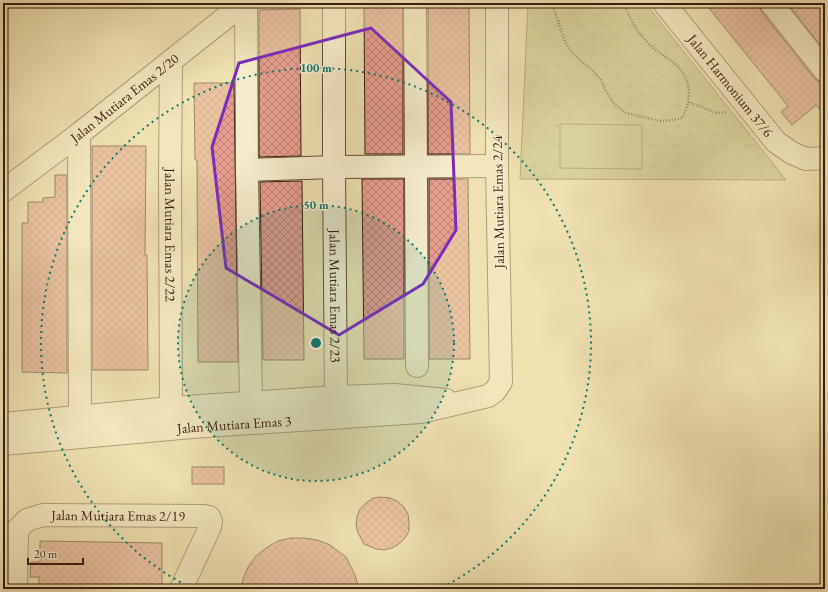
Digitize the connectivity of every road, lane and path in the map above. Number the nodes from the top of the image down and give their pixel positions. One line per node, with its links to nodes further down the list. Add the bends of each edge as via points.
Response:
1 (245, 3): 9 (street, Jalan Mutiara Emas 2/20); 18 (street)
2 (334, 3): 16 (street, Jalan Mutiara Emas 2/23)
3 (415, 3): 17 (street)
4 (497, 3): 15 (street, Jalan Mutiara Emas 2/24)
5 (552, 3): 11 (path, via 565,42 575,56 601,80 615,105 626,113 672,120 682,118)
6 (624, 3): 11 (path, via 630,20 648,43 677,66 686,78)
7 (664, 3): 12 (street, Jalan Harmonium 37/6)
8 (771, 3): 10 (street)
9 (171, 61): 13 (street, Jalan Mutiara Emas 2/20); 25 (street, Jalan Mutiara Emas 2/22)
10 (825, 71)
11 (688, 102): 12 (path, via 717,113)
12 (748, 107): 14 (street, Jalan Harmonium 37/6, via 776,142 792,153)
13 (78, 134): 19 (street, Jalan Mutiara Emas 2/20); 26 (street)
14 (815, 158)
15 (497, 166): 17 (street); 21 (street, Jalan Mutiara Emas 2/24, via 501,382)
16 (334, 167): 17 (street); 18 (street); 22 (street, Jalan Mutiara Emas 2/23)
17 (416, 167): 20 (street)
18 (247, 170): 24 (street)
19 (3, 191)
20 (417, 366)
21 (488, 396): 23 (street, Jalan Mutiara Emas 3)
22 (336, 397): 23 (street, Jalan Mutiara Emas 3, via 394,395); 24 (street, Jalan Mutiara Emas 3)
23 (464, 402): 28 (street, Jalan Mutiara Emas 3, via 420,412 192,427)
24 (251, 403): 25 (street, Jalan Mutiara Emas 3)
25 (171, 408): 26 (street, Jalan Mutiara Emas 3)
26 (80, 417): 27 (street, Jalan Mutiara Emas 3)
27 (3, 424)
28 (3, 444)
29 (16, 589): 30 (street, Jalan Mutiara Emas 2/19, via 17,530 27,520 43,515 210,518 210,527)
30 (181, 589)

